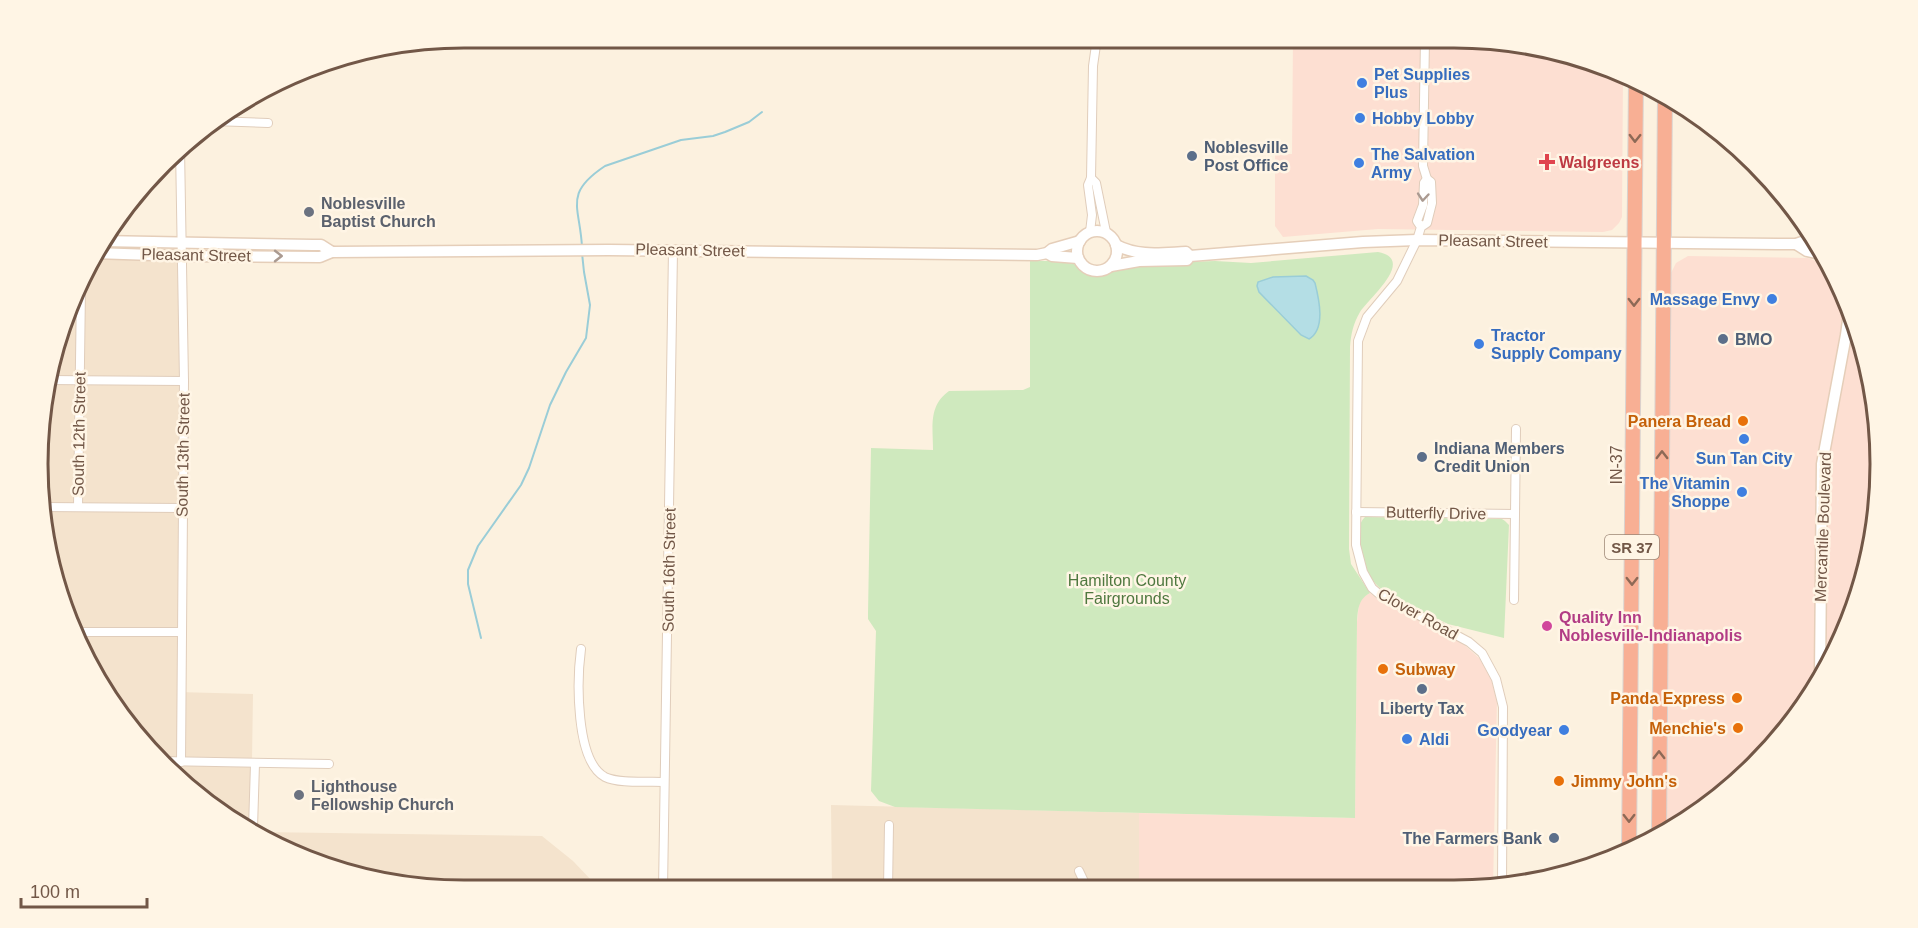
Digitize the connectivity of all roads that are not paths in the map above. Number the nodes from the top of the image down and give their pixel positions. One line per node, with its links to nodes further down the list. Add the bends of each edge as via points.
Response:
1 (1096, 48): 8 (street)
2 (1425, 48): 11 (street, Clover Road, via 1423,166 1431,182 1432,203)
3 (1636, 90): 16 (highway, IN-37 / SR 37, one-way to 16)
4 (1665, 106): 17 (highway, SR 37)
5 (228, 122): 6 (street)
6 (268, 123)
7 (180, 160): 15 (street, South 13th Street)
8 (1091, 178): 9 (street); 10 (street, via 1096,183)
9 (1090, 232): 10 (street); 13 (street)
10 (1106, 232): 19 (street)
11 (1417, 240): 16 (street, Pleasant Street); 26 (street, Pleasant Street); 38 (street, Clover Road, via 1397,280 1367,316 1360,332)
12 (113, 241): 15 (street, Pleasant Street)
13 (1080, 241): 24 (street, Pleasant Street); 27 (street)
14 (1805, 241): 18 (street, Pleasant Street)
15 (182, 242): 21 (street, Pleasant Street, via 321,245); 25 (street, South 13th Street)
16 (1634, 243): 17 (street, Pleasant Street); 53 (highway, IN-37 / SR 37, one-way to 53)
17 (1663, 243): 18 (street, Pleasant Street); 52 (highway, SR 37, one-way to 17)
18 (1796, 244): 22 (street, Pleasant Street)
19 (1116, 245): 26 (street, Pleasant Street, via 1146,254 1186,252); 28 (street, via 1117,254)
20 (673, 250): 21 (street, Pleasant Street); 24 (street, Pleasant Street); 49 (street, South 16th Street)
21 (332, 252): 25 (street, Pleasant Street, one-way to 21, via 320,257)
22 (1812, 252)
23 (106, 253): 25 (street, Pleasant Street)
24 (1047, 253): 27 (street, Pleasant Street)
25 (183, 256): 33 (street, South 13th Street)
26 (1190, 256): 28 (street, Pleasant Street, via 1186,260)
27 (1078, 258): 28 (street, via 1093,270)
28 (1111, 266)
29 (81, 303): 32 (street, South 12th Street)
30 (1847, 327): 44 (street, Mercantile Boulevard, via 1822,464)
31 (57, 380): 32 (street)
32 (80, 381): 33 (street); 36 (street, South 12th Street)
33 (184, 381): 37 (street, South 13th Street)
34 (1516, 429): 39 (street)
35 (51, 507): 36 (street)
36 (78, 507): 37 (street)
37 (183, 508): 42 (street, South 13th Street)
38 (1356, 512): 39 (street, Butterfly Drive); 55 (street, Clover Road, via 1358,556 1372,588 1469,642 1482,653 1497,679 1503,707)
39 (1515, 514): 40 (street)
40 (1514, 600)
41 (84, 632): 42 (street)
42 (182, 632): 46 (street, South 13th Street)
43 (581, 649): 49 (street, via 579,706 592,766 614,780)
44 (1820, 661)
45 (174, 762): 46 (street)
46 (181, 762): 47 (street)
47 (255, 764): 48 (street); 50 (street)
48 (329, 764)
49 (664, 782): 56 (street, South 16th Street)
50 (253, 822)
51 (889, 825): 57 (street)
52 (1659, 826)
53 (1629, 841)
54 (1079, 871): 58 (street)
55 (1502, 877)
56 (663, 880)
57 (888, 880)
58 (1083, 880)

